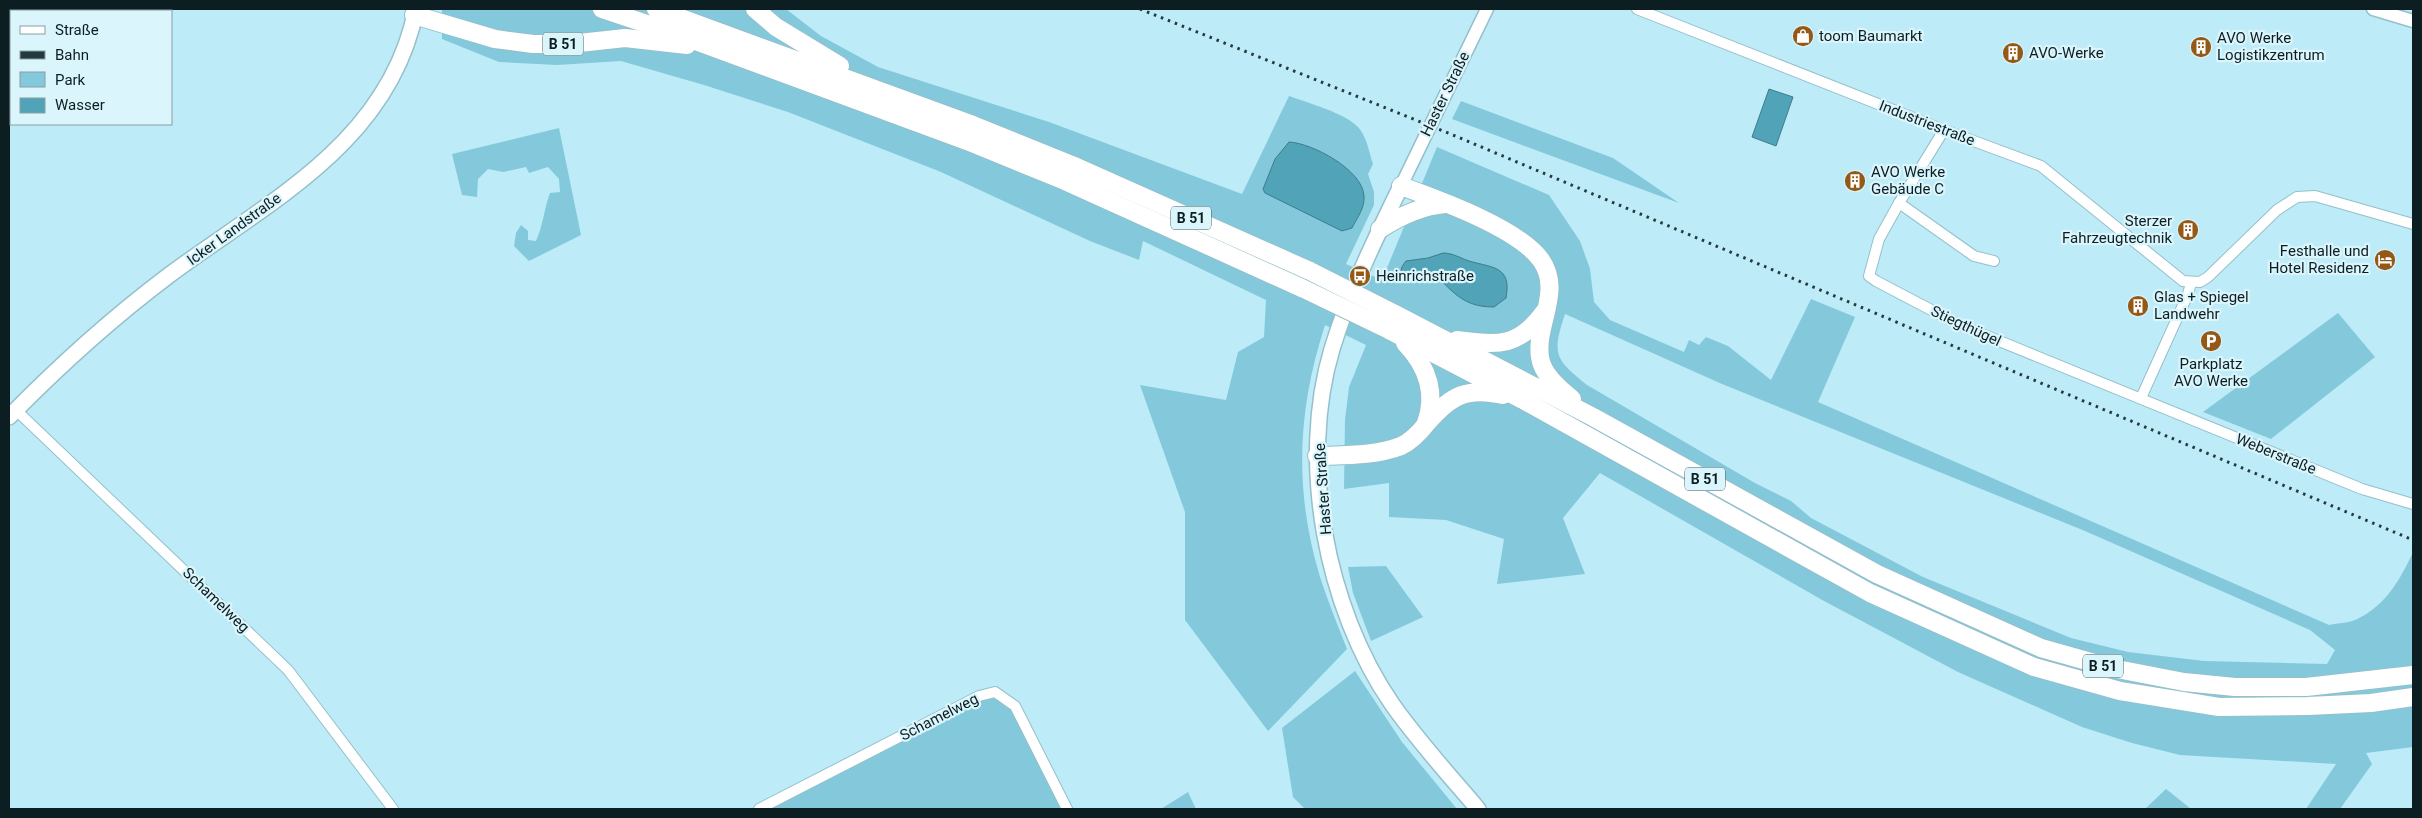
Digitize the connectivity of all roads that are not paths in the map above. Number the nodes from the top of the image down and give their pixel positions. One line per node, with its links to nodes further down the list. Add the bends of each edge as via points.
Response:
1 (602, 9): 9 (highway, B 51)
2 (656, 9): 10 (highway, B 51)
3 (755, 9): 10 (highway, B 51, via 800,42)
4 (1487, 9): 12 (street, Haster Straße)
5 (1637, 9): 11 (street, Industriestraße)
6 (2373, 9): 8 (street)
7 (415, 12): 9 (highway, B 51, via 495,39 533,44 625,38); 24 (main road, Icker Landstraße, via 392,78 350,137 299,181 166,277 116,318)
8 (2413, 21)
9 (714, 48): 20 (highway, B 51, bridge, via 976,144 1304,289)
10 (886, 91): 20 (highway, B 51, bridge, via 1072,165 1310,271)
11 (1944, 130): 13 (street, Stiegthügel); 18 (street, Industriestraße, via 2041,166 2174,274)
12 (1401, 186): 14 (highway); 16 (main road, Haster Straße)
13 (1899, 203): 17 (street, via 1974,256); 22 (street, Stiegthügel, via 1879,239 1869,276 1960,325)
14 (1446, 204): 16 (highway, via 1410,212); 19 (highway, via 1498,226 1528,244 1542,261 1549,277)
15 (2413, 224): 18 (street, via 2315,196 2297,197 2277,210 2208,277)
16 (1380, 229): 27 (main road, Haster Straße, via 1332,350 1321,402)
17 (1994, 261)
18 (2191, 283): 22 (street)
19 (1547, 308): 21 (highway, via 1536,324 1508,342 1488,344); 25 (highway, via 1540,358 1550,378)
20 (1392, 322): 21 (highway, B 51); 23 (highway, B 51); 26 (highway, via 1428,375 1431,394)
21 (1442, 338): 25 (highway, B 51)
22 (2141, 398): 28 (street, Weberstraße, via 2362,489)
23 (1524, 400): 26 (highway, via 1492,392 1470,392 1457,396 1439,409); 30 (highway, B 51, via 1870,593 2034,667 2120,691 2219,707 2317,706)
24 (13, 414): 31 (street, Schamelweg, via 288,670)
25 (1593, 417): 29 (highway, B 51, via 1877,574 2041,648 2112,668 2184,682 2235,687 2306,687)
26 (1425, 426): 27 (highway, via 1402,445 1377,452)
27 (1317, 456): 34 (main road, Haster Straße, via 1330,559 1351,625 1392,704)
28 (2413, 504)
29 (2413, 675)
30 (2413, 697)
31 (393, 809)
32 (759, 809): 33 (street, Schamelweg, via 979,696 995,692 1015,706)
33 (1067, 809)
34 (1478, 809)

